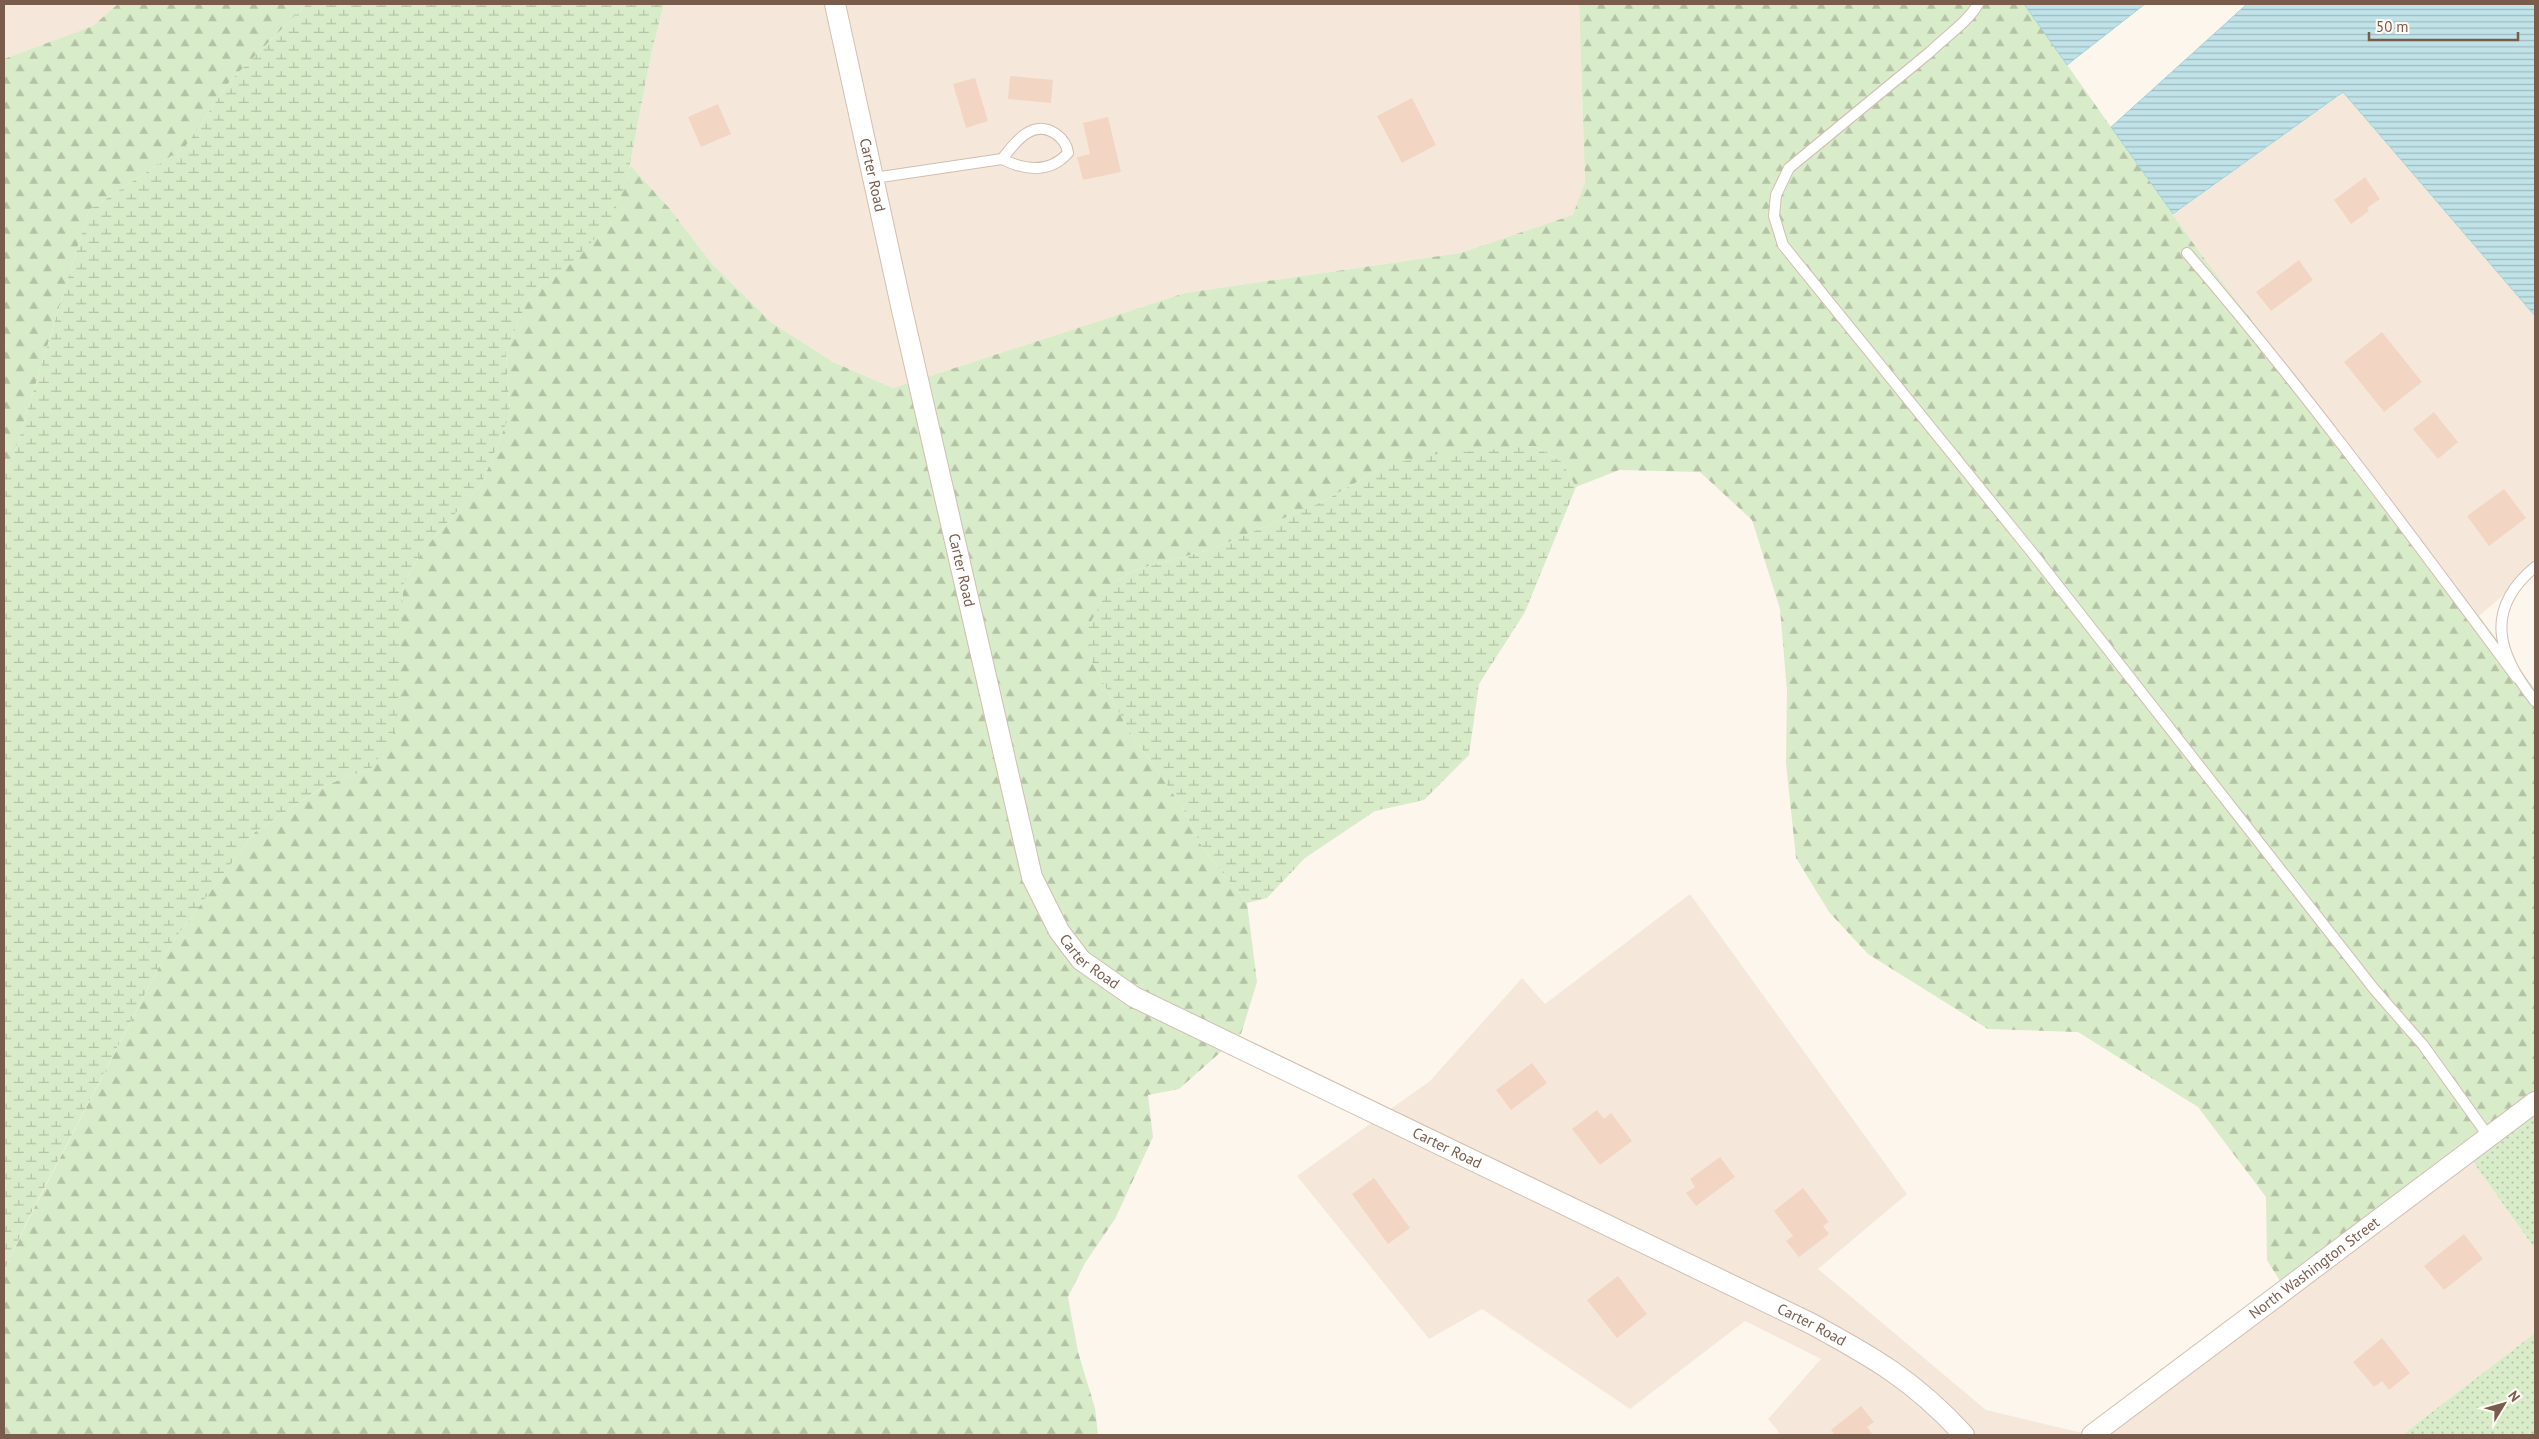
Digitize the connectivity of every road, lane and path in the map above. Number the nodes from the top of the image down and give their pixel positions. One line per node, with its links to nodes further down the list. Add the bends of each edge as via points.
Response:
1 (835, 4): 4 (street, Carter Road)
2 (1978, 4): 10 (lane, via 1971,15 1930,52 1789,168 1776,195 1774,216 1778,236 2030,550 2374,989 2423,1045)
3 (1002, 158): 3 (lane, via 1019,138 1034,129 1049,129 1060,137 1068,153 1049,166 1019,167); 4 (lane)
4 (874, 178): 11 (street, Carter Road, via 1032,877 1055,924 1080,960 1134,997 1877,1359 1941,1409)
5 (2187, 253): 7 (lane, via 2261,340 2388,504)
6 (2535, 567): 7 (lane, via 2508,598 2502,616 2504,644)
7 (2516, 678): 8 (lane)
8 (2535, 701)
9 (2535, 1102): 10 (street, North Washington Street)
10 (2489, 1137): 12 (street, North Washington Street)
11 (1964, 1435)
12 (2092, 1435)

